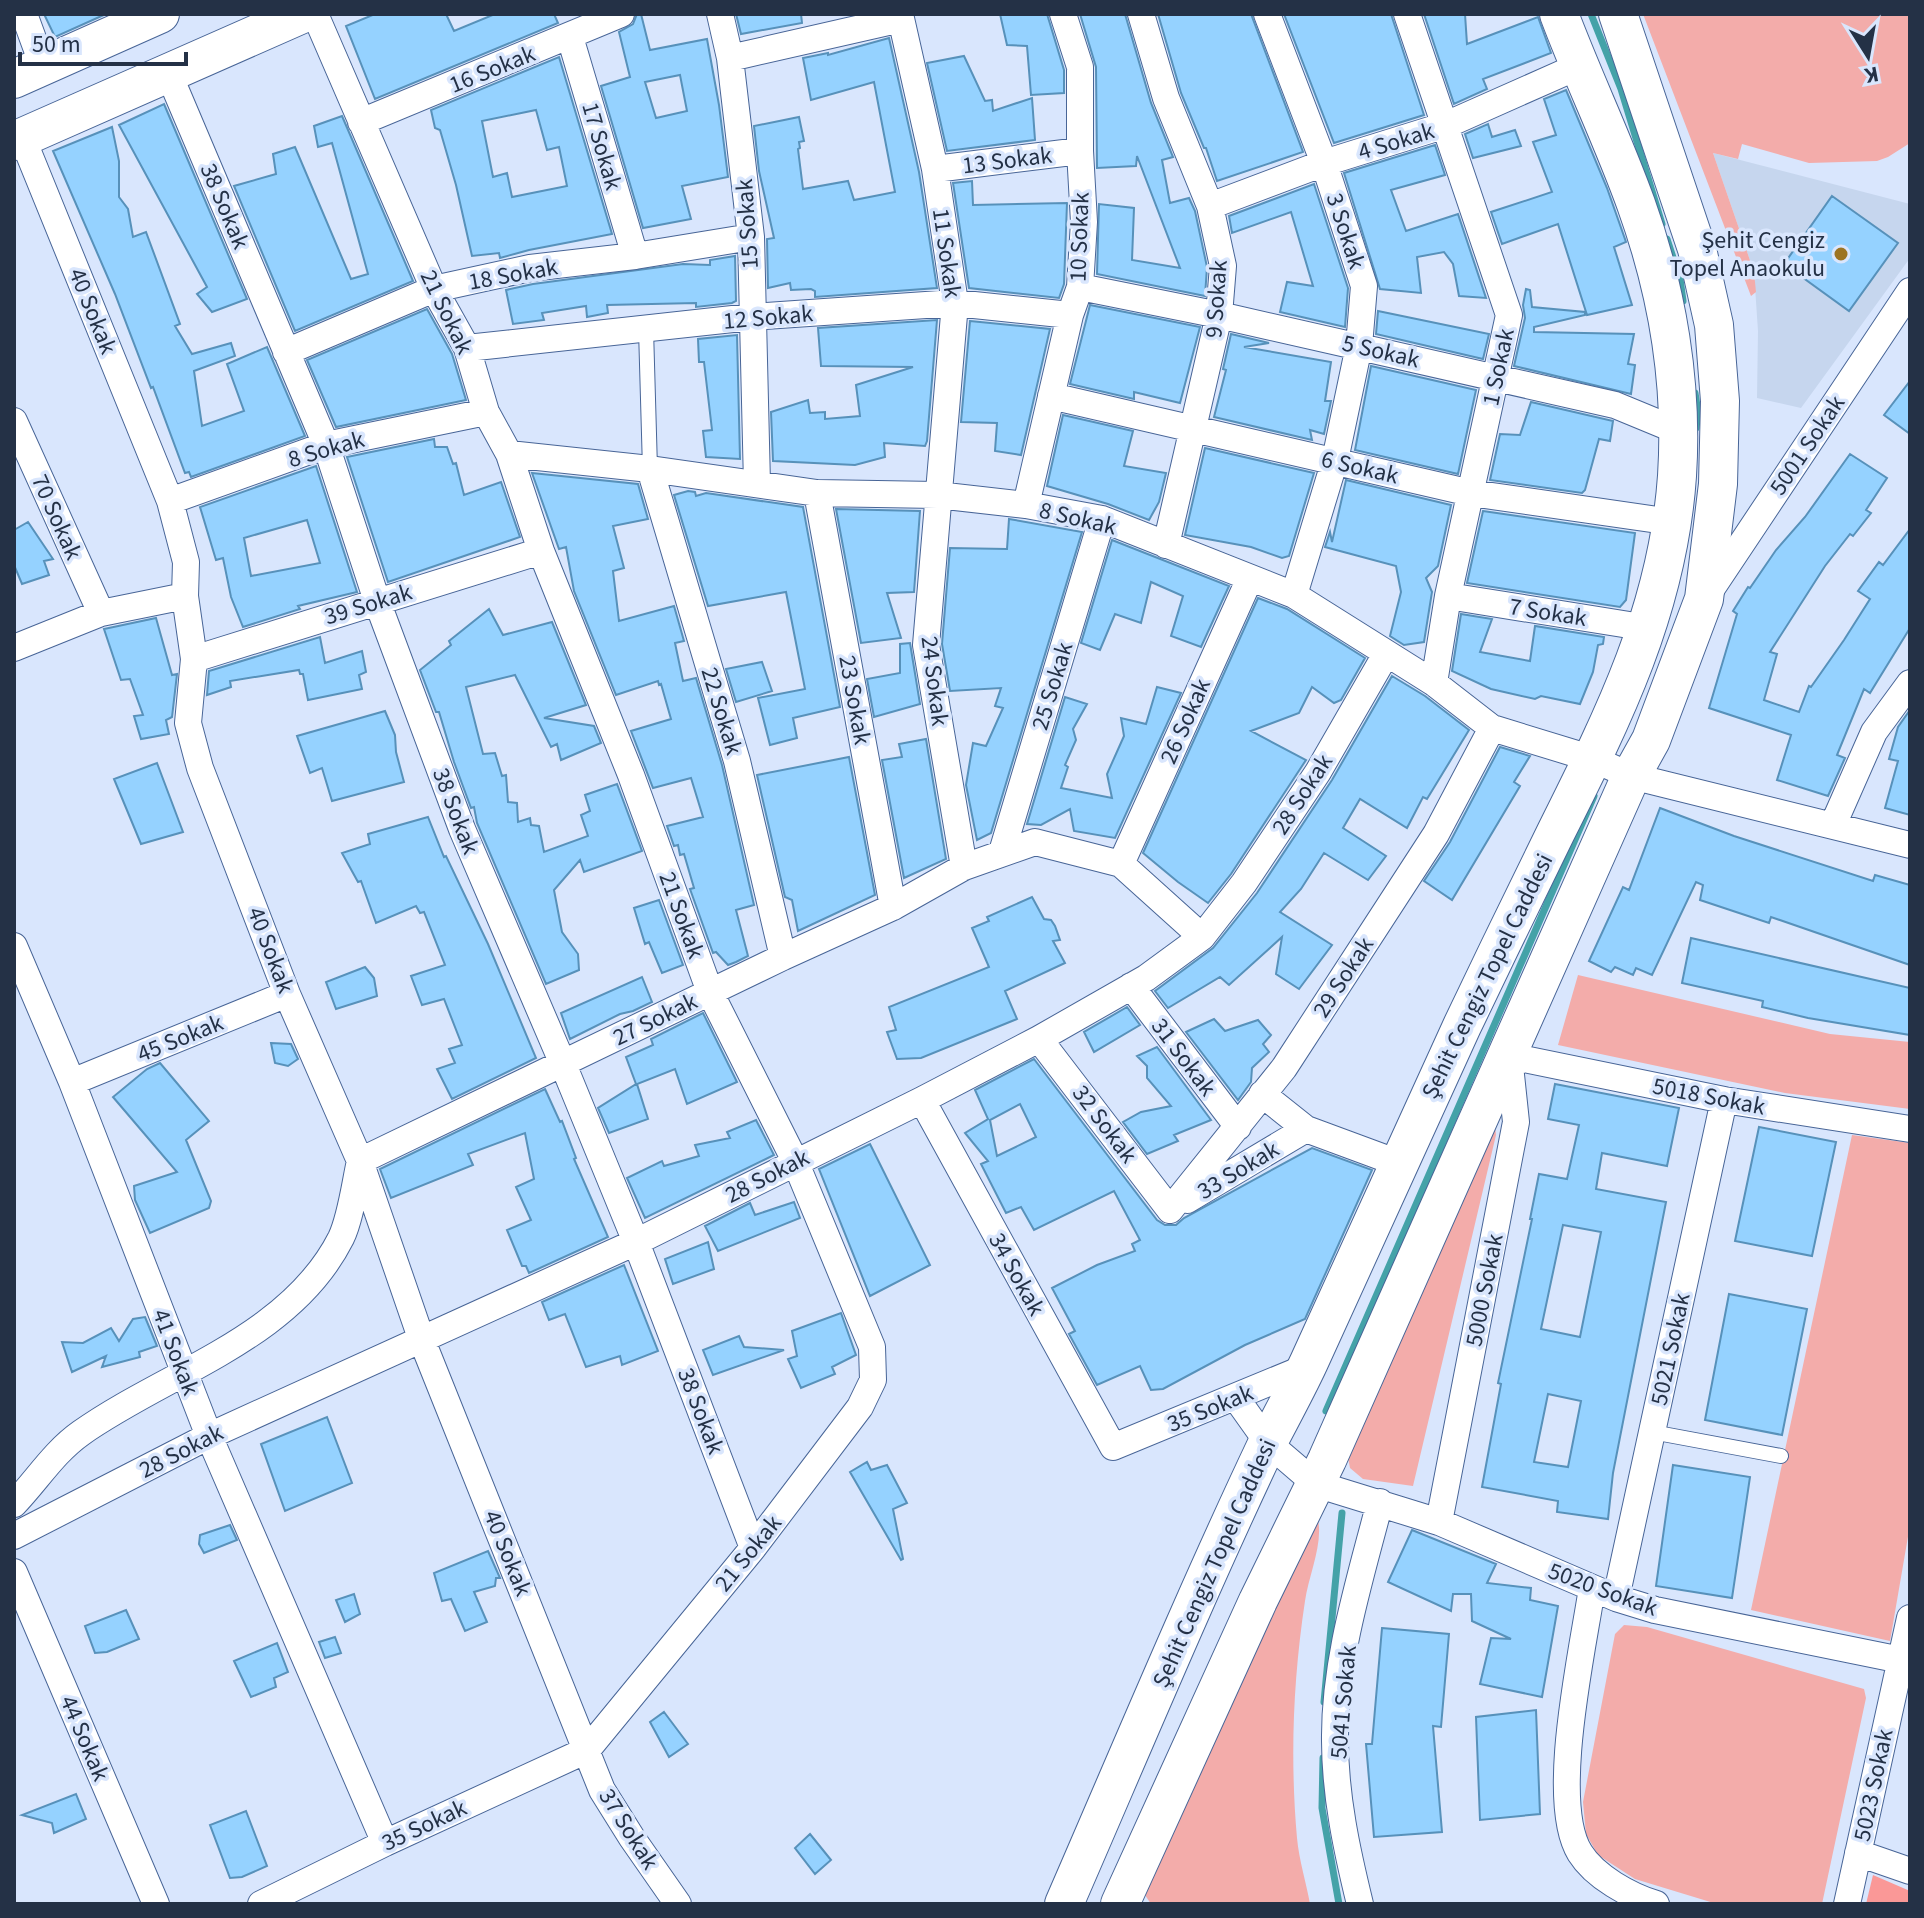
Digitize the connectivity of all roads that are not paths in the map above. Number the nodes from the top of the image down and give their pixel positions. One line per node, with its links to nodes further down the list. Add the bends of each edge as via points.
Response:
1 (24, 14): 17 (street)
2 (160, 14): 17 (main road)
3 (302, 14): 18 (main road)
4 (315, 14): 19 (street, 21 Sokak)
5 (621, 14): 14 (street, 16 Sokak)
6 (720, 14): 15 (street, 15 Sokak)
7 (1063, 14): 22 (street, 10 Sokak, via 1080,67)
8 (1141, 14): 25 (street, 9 Sokak, via 1166,98)
9 (1267, 14): 23 (street, 3 Sokak)
10 (1407, 14): 20 (street, 1 Sokak)
11 (1559, 14): 16 (main road, Şehit Cengiz Topel Caddesi)
12 (1618, 14): 63 (main road, Şehit Cengiz Topel Caddesi, via 1697,249 1714,325 1720,401 1718,484)
13 (901, 16): 15 (street); 24 (street, 11 Sokak)
14 (570, 37): 19 (street, 16 Sokak); 27 (street, 17 Sokak)
15 (730, 58): 26 (street, 15 Sokak)
16 (1579, 66): 20 (street, 4 Sokak); 44 (main road, Şehit Cengiz Topel Caddesi, via 1654,258 1671,331)
17 (28, 72)
18 (168, 72): 21 (main road); 38 (street, 38 Sokak)
19 (361, 122): 29 (street, 21 Sokak)
20 (1446, 125): 23 (street, 4 Sokak); 39 (street, 1 Sokak, via 1509,315)
21 (18, 139): 53 (street, 40 Sokak)
22 (1080, 151): 24 (street, 13 Sokak); 28 (street, 10 Sokak)
23 (1324, 163): 25 (street, 4 Sokak); 36 (street, 3 Sokak, via 1364,286)
24 (935, 169): 31 (street, 11 Sokak)
25 (1210, 206): 33 (street, 9 Sokak, via 1223,266)
26 (751, 237): 27 (street, 18 Sokak); 34 (street, 15 Sokak)
27 (635, 256): 29 (street, 18 Sokak, via 530,268)
28 (1080, 287): 32 (street, 10 Sokak); 33 (street, 5 Sokak)
29 (434, 289): 37 (street, 21 Sokak); 38 (street, 18 Sokak)
30 (1910, 291): 63 (street, 5001 Sokak)
31 (955, 303): 32 (street, 12 Sokak); 34 (street, 12 Sokak); 52 (street, 11 Sokak)
32 (1070, 315): 40 (street, 10 Sokak)
33 (1219, 315): 36 (street, 5 Sokak); 43 (street, 9 Sokak)
34 (751, 317): 35 (street, 12 Sokak); 49 (street, 15 Sokak)
35 (646, 329): 37 (street, 12 Sokak); 48 (lane)
36 (1359, 346): 39 (street, 5 Sokak); 47 (street, 3 Sokak)
37 (467, 348): 41 (street, 21 Sokak)
38 (286, 352): 45 (street, 38 Sokak)
39 (1496, 377): 44 (street, 5 Sokak, via 1615,405); 51 (street, 1 Sokak)
40 (1051, 396): 43 (street, 6 Sokak); 54 (street, 10 Sokak)
41 (486, 412): 45 (street, 8 Sokak); 46 (street, 21 Sokak)
42 (14, 421): 65 (street, 70 Sokak)
43 (1195, 428): 47 (street, 6 Sokak); 57 (street, 9 Sokak)
44 (1678, 431): 56 (main road, Şehit Cengiz Topel Caddesi)
45 (326, 445): 53 (street, 8 Sokak); 64 (street, 38 Sokak)
46 (509, 454): 48 (street, 8 Sokak); 58 (street, 21 Sokak)
47 (1335, 460): 51 (street, 6 Sokak); 60 (street, 3 Sokak)
48 (650, 469): 49 (street, 8 Sokak); 83 (street, 22 Sokak, via 737,761)
49 (757, 484): 50 (street, 8 Sokak)
50 (817, 493): 52 (street, 8 Sokak); 80 (street, 23 Sokak)
51 (1471, 493): 56 (street, 6 Sokak); 62 (street, 1 Sokak)
52 (937, 495): 54 (street, 8 Sokak); 79 (street, 24 Sokak, via 926,645)
53 (170, 501): 61 (street, 40 Sokak, via 186,562)
54 (1026, 505): 55 (street, 8 Sokak)
55 (1102, 519): 57 (street, 8 Sokak); 77 (street, 25 Sokak)
56 (1672, 522): 66 (main road, Şehit Cengiz Topel Caddesi)
57 (1166, 545): 59 (street, 8 Sokak)
58 (541, 551): 64 (street, 39 Sokak); 85 (street, 21 Sokak)
59 (1250, 578): 60 (street, 8 Sokak); 78 (street, 26 Sokak)
60 (1294, 595): 68 (street, 8 Sokak)
61 (185, 596): 65 (street); 69 (street, 40 Sokak)
62 (1448, 596): 66 (street, 7 Sokak); 70 (street, 1 Sokak)
63 (1704, 599): 74 (main road, Şehit Cengiz Topel Caddesi, via 1651,740)
64 (377, 601): 69 (street, 39 Sokak); 89 (street, 38 Sokak, via 462,829)
65 (101, 613): 67 (street)
66 (1648, 628): 73 (main road, Şehit Cengiz Topel Caddesi)
67 (14, 648)
68 (1386, 654): 70 (street, 8 Sokak); 81 (street, 28 Sokak, via 1318,772)
69 (194, 659): 86 (street, 40 Sokak, via 188,723 200,768)
70 (1434, 683): 72 (street, 8 Sokak)
71 (1910, 683): 75 (street, via 1874,732)
72 (1492, 728): 73 (street, 8 Sokak); 91 (street, 29 Sokak, via 1436,834)
73 (1593, 759): 74 (street, 8 Sokak); 99 (main road, Şehit Cengiz Topel Caddesi)
74 (1631, 776): 75 (street, 8 Sokak); 88 (main road, Şehit Cengiz Topel Caddesi)
75 (1833, 825): 76 (street, 8 Sokak)
76 (1910, 845)
77 (1002, 852): 78 (street, 27 Sokak, via 1035,842); 79 (street, 27 Sokak)
78 (1121, 864): 81 (street, 27 Sokak)
79 (964, 867): 80 (street, 27 Sokak)
80 (893, 907): 83 (street, 27 Sokak)
81 (1202, 937): 84 (street, 28 Sokak)
82 (14, 946): 90 (street, 41 Sokak)
83 (783, 957): 85 (street, 27 Sokak)
84 (1131, 986): 87 (street, 28 Sokak); 94 (street, 31 Sokak)
85 (710, 992): 89 (street, 27 Sokak); 98 (street, 21 Sokak)
86 (287, 994): 90 (street, 45 Sokak); 97 (street, 40 Sokak)
87 (1039, 1039): 92 (street, 28 Sokak); 100 (street, 32 Sokak)
88 (1509, 1056): 93 (street, 5018 Sokak); 111 (main road, Şehit Cengiz Topel Caddesi); 114 (street, 5000 Sokak, via 1516,1122)
89 (563, 1064): 97 (street, 27 Sokak); 101 (street, 38 Sokak)
90 (72, 1082): 104 (street, 41 Sokak)
91 (1262, 1094): 94 (street, 29 Sokak); 95 (street)
92 (922, 1100): 98 (street, 28 Sokak); 109 (street, 34 Sokak)
93 (1724, 1100): 96 (street, 5018 Sokak); 106 (street, 5021 Sokak)
94 (1238, 1127): 100 (street, 29 Sokak)
95 (1306, 1129): 99 (street); 100 (street, 33 Sokak)
96 (1910, 1129)
97 (360, 1161): 102 (street, 40 Sokak); 104 (street, via 341,1236 304,1292 222,1354)
98 (795, 1161): 101 (street, 28 Sokak); 116 (street, 21 Sokak, via 872,1347 873,1380 860,1407)
99 (1398, 1163): 103 (main road, Şehit Cengiz Topel Caddesi)
100 (1170, 1210)
101 (636, 1242): 102 (street, 28 Sokak); 116 (street, 38 Sokak)
102 (421, 1338): 107 (street, 28 Sokak); 121 (street, 40 Sokak)
103 (1307, 1367): 105 (street, 35 Sokak); 108 (main road, Şehit Cengiz Topel Caddesi)
104 (184, 1374): 107 (street, 41 Sokak); 113 (street, via 80,1434)
105 (1236, 1398): 108 (street); 109 (street, 35 Sokak)
106 (1652, 1432): 110 (lane); 118 (street, 5021 Sokak)
107 (209, 1436): 115 (street, 28 Sokak); 122 (street, 41 Sokak)
108 (1268, 1443): 111 (street); 128 (main road, Şehit Cengiz Topel Caddesi)
109 (1113, 1447)
110 (1781, 1456)
111 (1316, 1484): 112 (street, 5020 Sokak); 129 (main road, Şehit Cengiz Topel Caddesi)
112 (1380, 1502): 114 (street, 5020 Sokak); 130 (street, 5041 Sokak, via 1341,1671 1335,1741 1339,1802)
113 (14, 1504)
114 (1439, 1522): 118 (street, 5020 Sokak)
115 (14, 1536)
116 (753, 1548): 121 (street, 21 Sokak)
117 (14, 1572): 125 (street, 44 Sokak)
118 (1604, 1593): 120 (street, 5020 Sokak, via 1655,1610); 131 (street, 5021 Sokak, via 1569,1731 1566,1807 1580,1854 1593,1868)
119 (1910, 1618): 120 (street, 5023 Sokak)
120 (1901, 1660): 123 (street, 5023 Sokak)
121 (587, 1750): 122 (street, 35 Sokak); 127 (street, 37 Sokak, via 602,1790)
122 (385, 1843): 126 (street, 35 Sokak)
123 (1858, 1853): 124 (street); 132 (street, 5023 Sokak)
124 (1910, 1871)
125 (156, 1904)
126 (261, 1904)
127 (678, 1904)
128 (1064, 1904)
129 (1120, 1904)
130 (1360, 1904)
131 (1655, 1904)
132 (1847, 1904)

